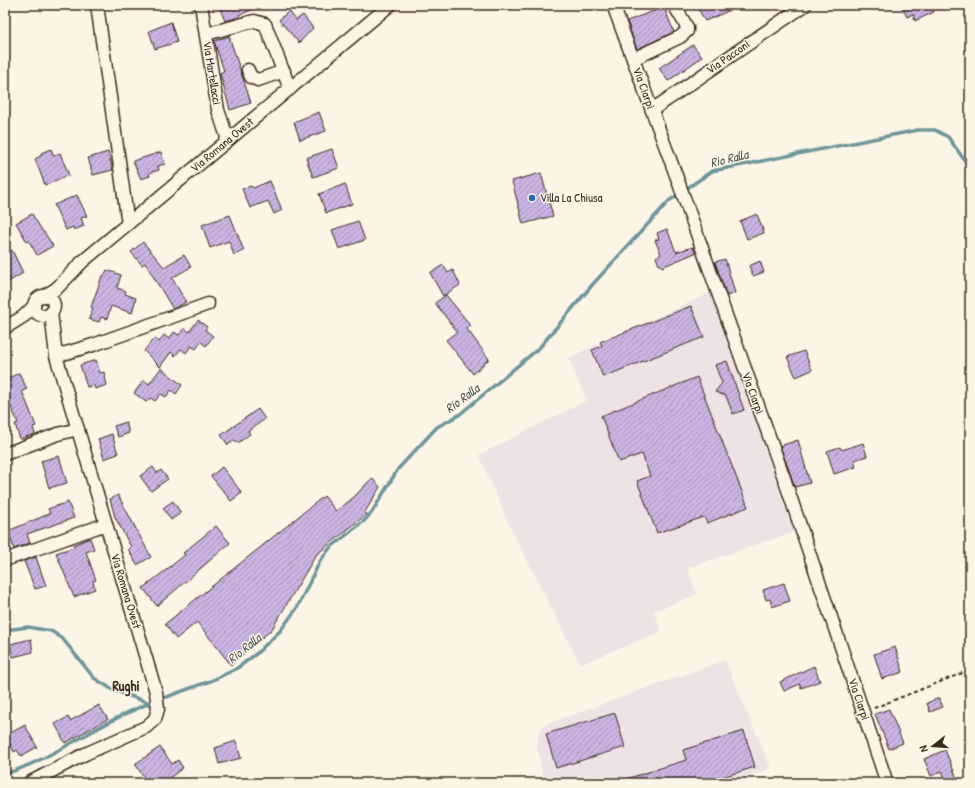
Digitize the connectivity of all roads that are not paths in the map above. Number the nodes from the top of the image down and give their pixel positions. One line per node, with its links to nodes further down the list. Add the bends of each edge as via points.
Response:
1 (97, 5): 14 (street)
2 (202, 5): 7 (street, Via Martellacci)
3 (390, 5): 11 (street, Via Romana Ovest)
4 (613, 5): 8 (street, Via Ciarpi)
5 (674, 5): 8 (street, via 687,31)
6 (805, 5): 12 (street, Via Pacconi)
7 (206, 34): 10 (street, via 254,21 265,24); 13 (street, Via Martellacci, via 218,110)
8 (633, 60): 12 (street, Via Ciarpi)
9 (248, 70): 10 (street, via 251,77 258,80)
10 (284, 71): 11 (street)
11 (290, 89): 13 (street, Via Romana Ovest)
12 (652, 110): 24 (street, Via Ciarpi, via 784,478)
13 (228, 140): 14 (street, Via Romana Ovest)
14 (128, 224): 16 (street, Via Romana Ovest, via 82,262)
15 (208, 304): 18 (street)
16 (43, 307): 17 (street); 18 (street, Via Romana Ovest, via 52,327)
17 (5, 328)
18 (56, 356): 19 (street, Via Romana Ovest)
19 (78, 429): 20 (street); 21 (street, Via Romana Ovest)
20 (5, 454)
21 (106, 524): 22 (street); 23 (street, Via Romana Ovest, via 156,692 158,709 155,719 146,726)
22 (5, 560)
23 (29, 783)
24 (887, 783)

